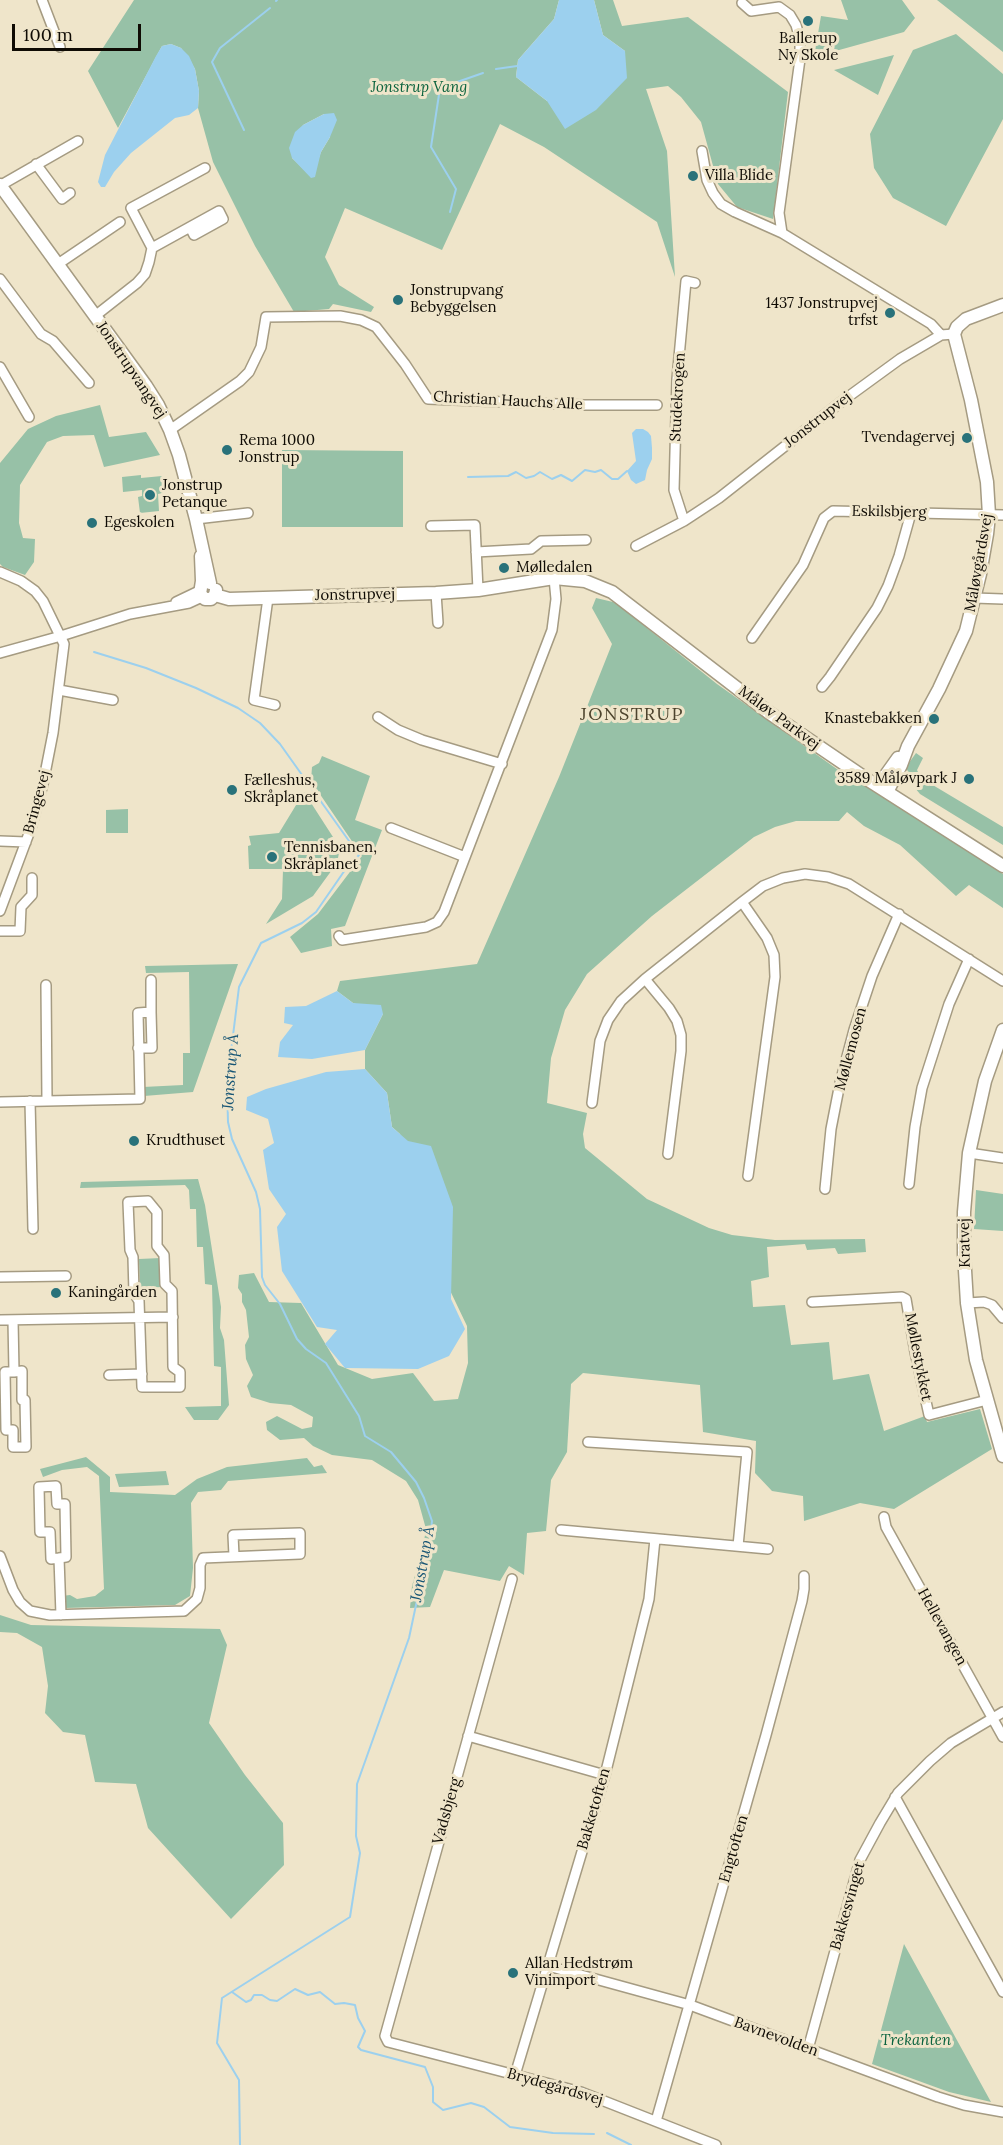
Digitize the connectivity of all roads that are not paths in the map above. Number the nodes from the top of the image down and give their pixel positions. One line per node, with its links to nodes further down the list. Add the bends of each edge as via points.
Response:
1 (42, 0): 3 (street)
2 (742, 3): 12 (street, via 751,11 779,7 790,15 800,39 779,213)
3 (60, 47)
4 (78, 141): 6 (street)
5 (702, 150): 12 (street, via 707,180 721,204)
6 (36, 165): 8 (street); 9 (street, via 62,199)
7 (205, 168): 13 (street, via 131,208)
8 (0, 185): 14 (street, Jonstrupvangvej)
9 (70, 194)
10 (120, 222): 14 (street)
11 (190, 227): 13 (street)
12 (782, 233): 20 (street, via 931,324)
13 (152, 248): 18 (street, via 145,274)
14 (58, 264): 18 (street, Jonstrupvangvej)
15 (0, 279): 22 (street, via 41,334 53,341)
16 (695, 283): 31 (street, Studekrogen, via 686,281 677,379 674,490)
17 (1003, 305): 19 (street, via 966,319)
18 (95, 316): 25 (street, Jonstrupvangvej, via 146,386)
19 (954, 334): 20 (street, Jonstrupvej); 28 (street, Måløvgårdsvej, via 978,432)
20 (941, 335): 31 (street, Jonstrupvej, via 900,358)
21 (0, 367): 24 (street)
22 (89, 382)
23 (657, 405): 25 (street, Christian Hauchs Alle, via 428,399 376,327 334,315 266,317 261,348 249,372)
24 (29, 417)
25 (170, 430): 30 (street, Jonstrupvangvej)
26 (248, 513): 30 (street)
27 (911, 513): 28 (street, Eskilsbjerg); 46 (street, Eskilsbjerg, via 833,511 824,518 803,565); 48 (street, via 899,556 877,608)
28 (989, 515): 29 (street, Eskilsbjerg); 42 (street, Måløvgårdsvej)
29 (1003, 515)
30 (196, 519): 38 (street, Jonstrupvangvej)
31 (684, 521): 34 (street, Jonstrupvej)
32 (431, 526): 35 (street, via 475,525)
33 (586, 540): 35 (street, via 541,541 531,549)
34 (636, 546)
35 (476, 552): 39 (street)
36 (0, 572): 45 (street, via 35,591)
37 (554, 578): 39 (street, Jonstrupvej); 53 (street, via 552,630); 54 (street, Måløv Parkvej, via 585,581 612,592 768,712)
38 (207, 590): 41 (street, Jonstrupvej, via 229,599); 45 (street, via 171,605)
39 (478, 590): 40 (street, Jonstrupvej)
40 (436, 593): 41 (street, Jonstrupvej); 44 (street)
41 (268, 598): 51 (street, via 254,700)
42 (974, 598): 43 (street); 54 (street, Måløvgårdsvej, via 956,654)
43 (1003, 599)
44 (438, 623)
45 (61, 636): 47 (street); 49 (street, Bringevej, via 64,644)
46 (752, 638)
47 (0, 652)
48 (822, 687)
49 (58, 690): 50 (street); 57 (street, Bringevej, via 43,784)
50 (112, 700)
51 (275, 705)
52 (378, 717): 53 (street, via 422,740)
53 (501, 764): 58 (street)
54 (883, 789): 59 (street, Måløv Parkvej)
55 (391, 828): 58 (street)
56 (0, 842): 57 (street)
57 (26, 842): 62 (street, Bringevej)
58 (465, 857): 65 (street, via 444,912 436,922 426,927 342,940)
59 (1003, 866)
60 (32, 878): 64 (street, via 32,895 21,907 20,931)
61 (742, 902): 63 (street, via 763,886 805,874 849,884); 67 (street); 79 (street, via 767,938 774,955 775,977)
62 (0, 911)
63 (899, 914): 66 (street); 81 (street, Møllemosen, via 854,1030 831,1130)
64 (0, 931)
65 (339, 936)
66 (969, 959): 69 (street); 80 (street, via 949,1004 922,1088)
67 (645, 979): 75 (street, via 621,1001 608,1020 600,1041); 77 (street, via 669,1008 681,1035)
68 (151, 980): 73 (street, via 151,1012 138,1013 140,1099)
69 (1003, 981)
70 (46, 985): 73 (street)
71 (1003, 1030): 76 (street, Kratvej, via 985,1081)
72 (30, 1101): 73 (street); 74 (street); 82 (street)
73 (47, 1101)
74 (0, 1102)
75 (592, 1103)
76 (969, 1153): 78 (street); 86 (street, Kratvej, via 964,1212)
77 (668, 1154)
78 (1003, 1158)
79 (748, 1176)
80 (909, 1184)
81 (825, 1189)
82 (33, 1229)
83 (66, 1276): 84 (street)
84 (0, 1277)
85 (812, 1302): 95 (street, Møllestykket, via 906,1299 930,1415)
86 (967, 1303): 88 (street, via 992,1305); 95 (street, Kratvej)
87 (172, 1317): 89 (street); 89 (street, via 172,1291 165,1284 164,1255 157,1246 157,1212 148,1201 128,1202 134,1293 139,1301); 93 (street, via 173,1367 180,1372 180,1387 142,1387)
88 (1003, 1318)
89 (140, 1319): 91 (street); 93 (street)
90 (0, 1320): 91 (street)
91 (13, 1320): 92 (street)
92 (14, 1372): 92 (street, via 5,1372 6,1430 13,1430 13,1447 26,1447 22,1371)
93 (142, 1374): 94 (street)
94 (109, 1375)
95 (987, 1400): 97 (street, Kratvej)
96 (588, 1442): 101 (street, via 747,1452)
97 (1003, 1456)
98 (884, 1517): 110 (street, Hellevangen)
99 (561, 1530): 100 (street)
100 (655, 1539): 101 (street); 113 (street, Bakketoften, via 649,1599)
101 (738, 1546): 102 (street)
102 (768, 1549)
103 (0, 1556): 108 (street, via 20,1602 30,1611)
104 (234, 1556): 104 (street, via 233,1535 300,1533 300,1554); 108 (street, via 203,1558 197,1599 184,1611)
105 (59, 1558): 105 (street, via 66,1557 65,1504 57,1504 56,1486 39,1487 40,1532 51,1532 51,1559); 108 (street)
106 (804, 1576): 117 (street, Engtoften, via 803,1594 766,1735)
107 (512, 1579): 111 (street, Vadsbjerg)
108 (61, 1615)
109 (1003, 1712): 110 (street, Bakkesvinget)
110 (992, 1718): 112 (street, Hellevangen); 114 (street, Bakkesvinget, via 951,1743)
111 (468, 1736): 113 (street); 118 (street, Vadsbjerg, via 385,2037)
112 (1003, 1737)
113 (604, 1775): 115 (street, Bakketoften)
114 (895, 1797): 116 (street); 119 (street, Bakkesvinget, via 860,1860)
115 (548, 1966): 117 (street, Bavnevolden); 120 (street, Bakketoften)
116 (1003, 1992)
117 (690, 2005): 119 (street, Bavnevolden); 122 (street, Engtoften)
118 (388, 2043): 120 (street, Brydegårdsvej)
119 (808, 2049): 121 (street, Bavnevolden, via 938,2097)
120 (515, 2075): 122 (street, Brydegårdsvej, via 581,2092)
121 (1003, 2112)
122 (656, 2121): 123 (street, Brydegårdsvej)
123 (717, 2145)

